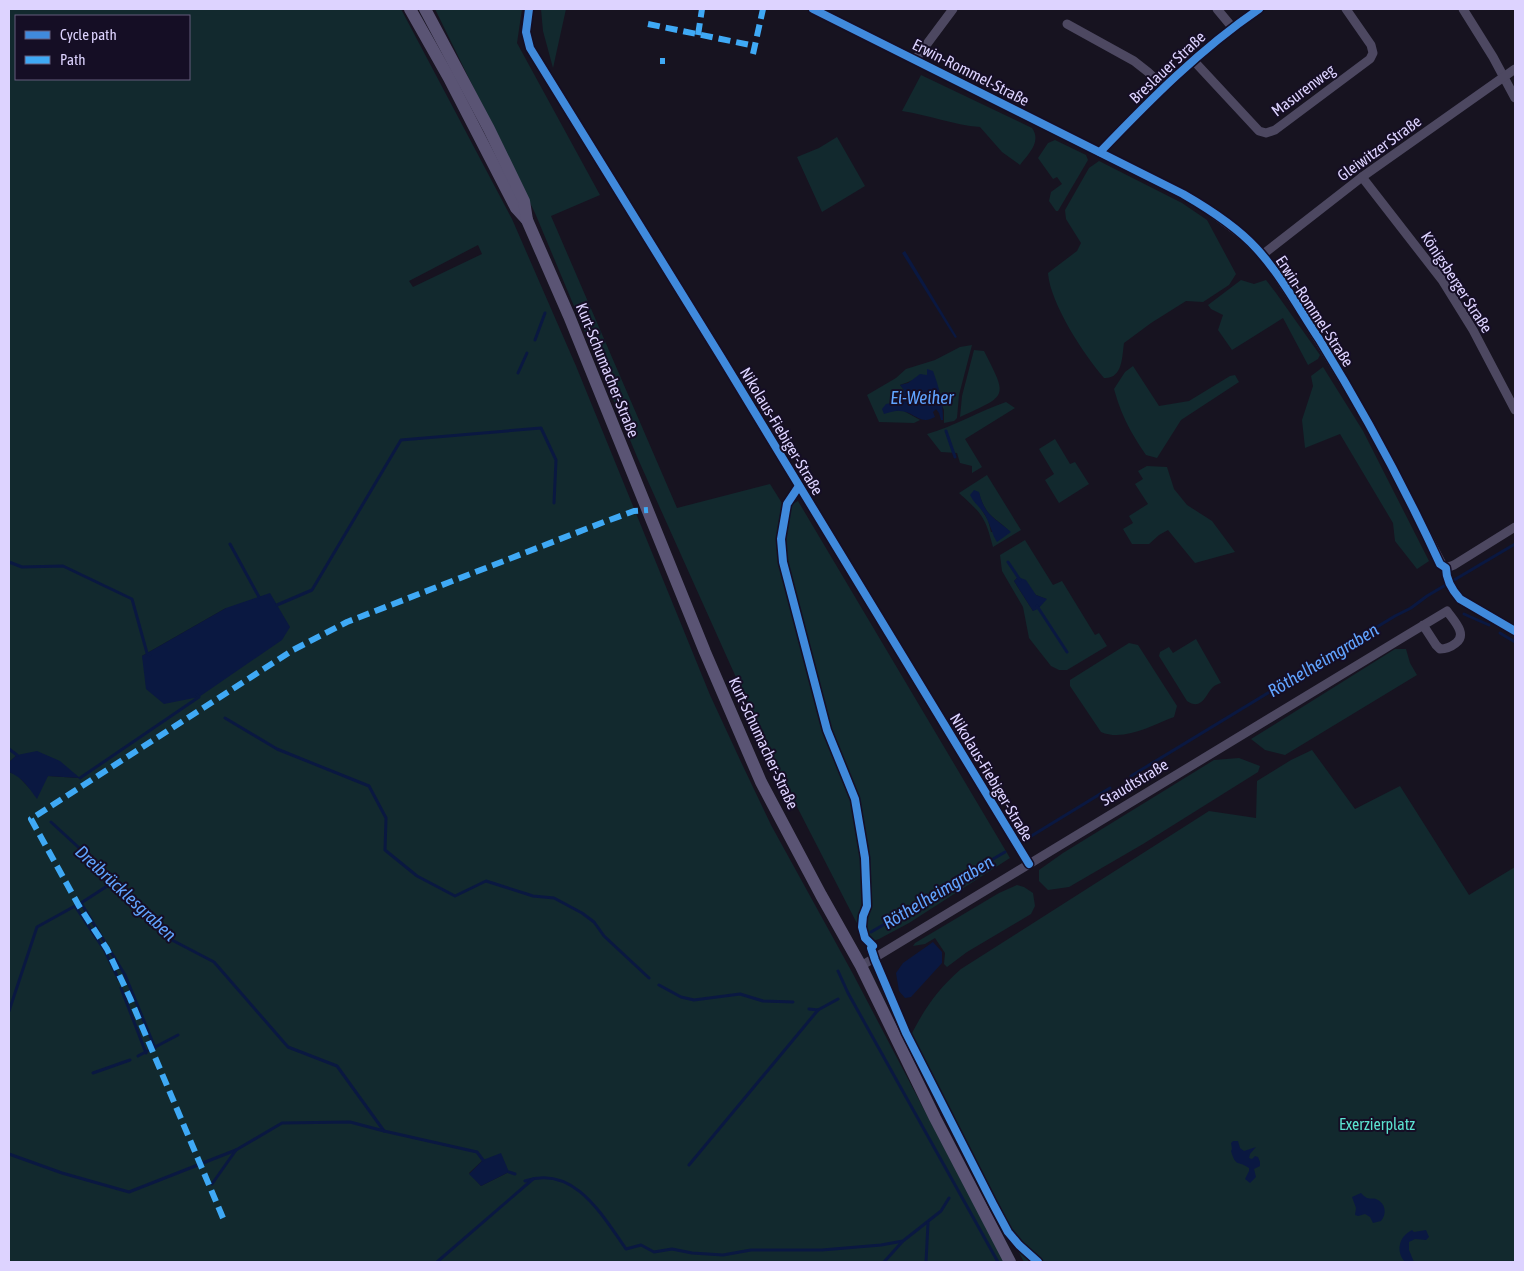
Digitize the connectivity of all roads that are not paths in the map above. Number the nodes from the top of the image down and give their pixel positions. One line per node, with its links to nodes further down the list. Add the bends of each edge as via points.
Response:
1 (410, 9): 20 (main road, Kurt-Schumacher-Straße, via 516,208)
2 (425, 9): 20 (main road, Kurt-Schumacher-Straße, via 524,200)
3 (529, 9): 25 (street, Nikolaus-Fiebiger-Straße, via 526,32 530,48)
4 (813, 9): 12 (street, Erwin-Rommel-Straße)
5 (953, 9): 12 (street)
6 (1218, 9): 11 (street)
7 (1259, 9): 11 (street, Breslauer Straße)
8 (1346, 9): 13 (street, Masurenweg, via 1371,46 1370,59 1266,133 1260,131)
9 (1463, 9): 15 (street)
10 (1067, 24): 16 (street, via 1134,61)
11 (1232, 27): 13 (street, Breslauer Straße)
12 (915, 60): 18 (street, Erwin-Rommel-Straße)
13 (1192, 60): 16 (street, Breslauer Straße)
14 (1515, 69): 15 (street, Gleiwitzer Straße)
15 (1504, 78): 17 (street); 19 (street, Gleiwitzer Straße)
16 (1164, 87): 18 (street, Breslauer Straße)
17 (1515, 98)
18 (1100, 152): 21 (street, Erwin-Rommel-Straße, via 1202,205)
19 (1362, 177): 21 (street, Gleiwitzer Straße); 22 (street, Königsberger Straße, via 1442,280 1473,330)
20 (527, 220): 26 (main road, Kurt-Schumacher-Straße, via 740,733 790,836)
21 (1262, 255): 23 (street, Erwin-Rommel-Straße, via 1366,418 1440,564 1446,568 1454,565)
22 (1515, 410)
23 (1515, 527)
24 (1423, 625): 24 (street, Staudtstraße, via 1440,649 1449,648 1461,637 1447,611); 25 (street, Staudtstraße)
25 (1029, 864): 26 (street, Staudtstraße)
26 (861, 966): 27 (main road, Kurt-Schumacher-Straße)
27 (1010, 1262)

